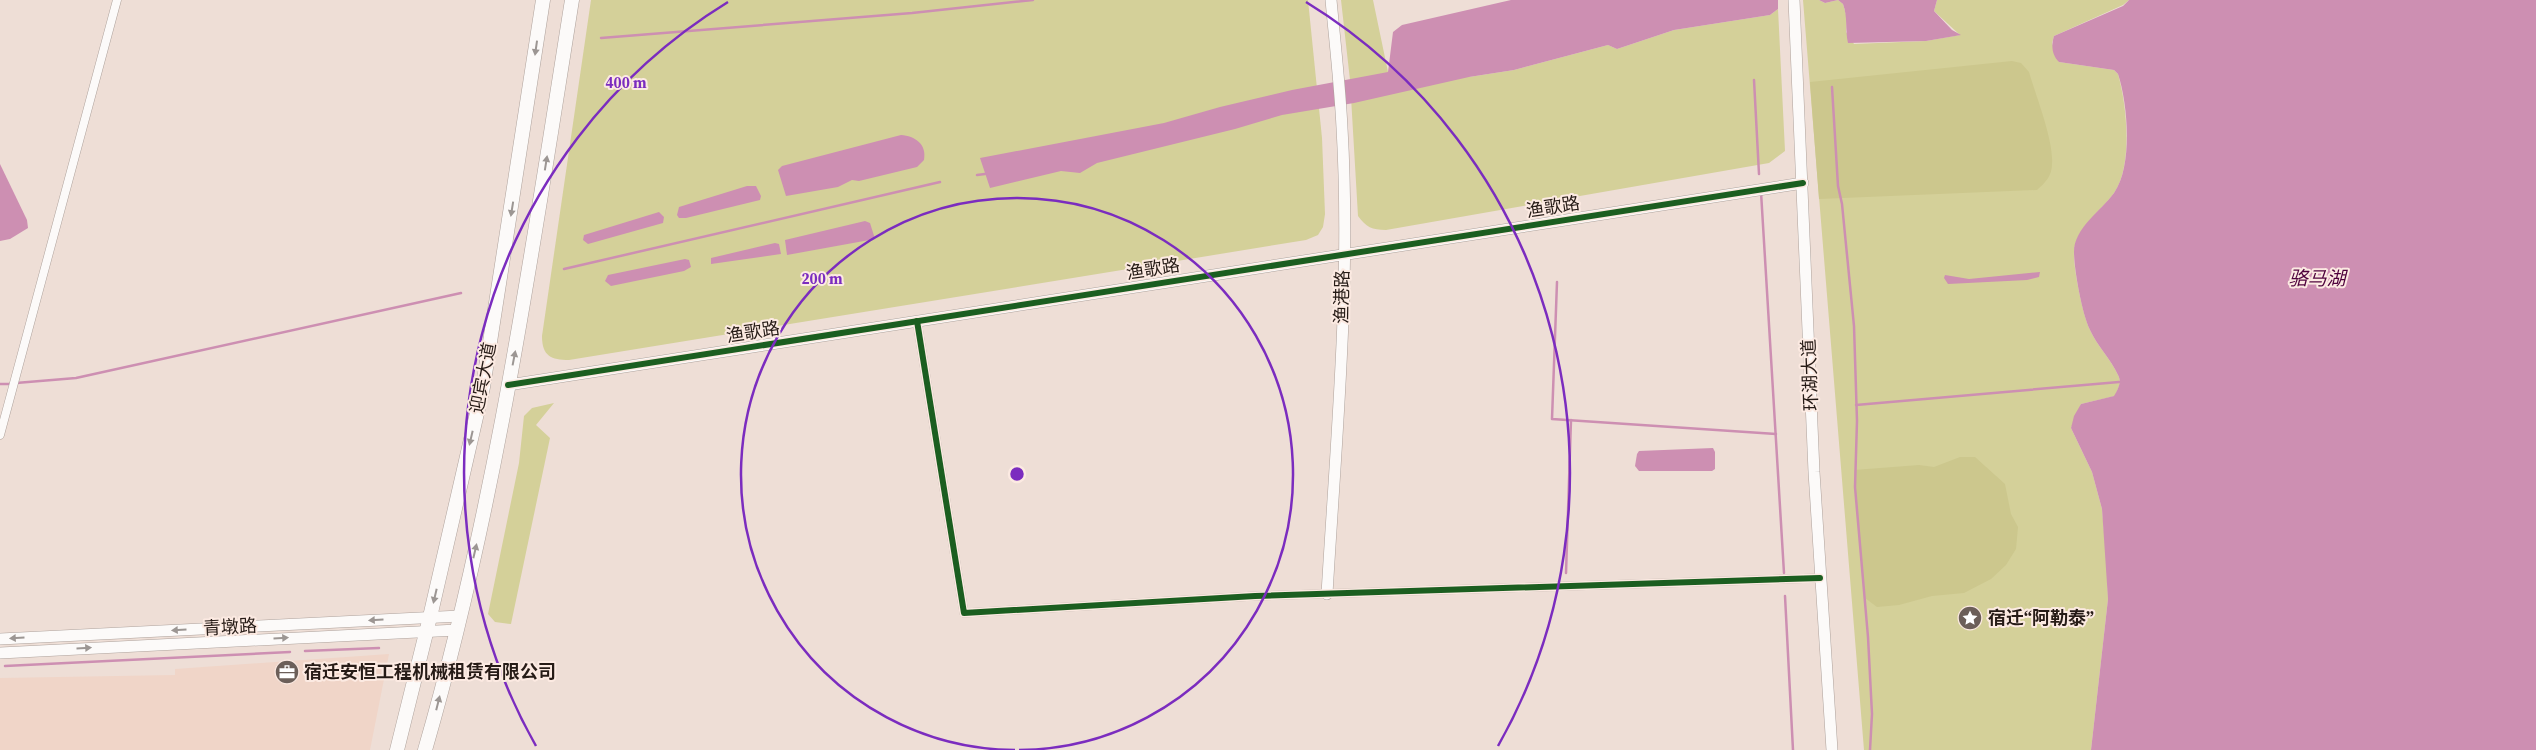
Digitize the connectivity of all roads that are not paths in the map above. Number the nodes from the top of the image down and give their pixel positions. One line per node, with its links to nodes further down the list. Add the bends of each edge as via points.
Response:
1 (117, 0): 10 (street)
2 (543, 0): 14 (highway, 迎宾大道, one-way to 14, via 483,386)
3 (572, 0): 9 (highway, 迎宾大道, one-way to 3)
4 (1331, 0): 7 (street, 渔港路, via 1342,129)
5 (1794, 0): 6 (street, 环湖大道)
6 (1802, 183): 7 (street, 渔歌路); 11 (street, 环湖大道)
7 (1343, 255): 8 (street, 渔歌路); 12 (street, 渔港路, via 1342,353)
8 (916, 321): 9 (street, 渔歌路); 12 (street, via 964,612)
9 (508, 385): 13 (highway, 迎宾大道, one-way to 9)
10 (0, 435)
11 (1820, 578): 12 (street); 19 (street, 环湖大道)
12 (1327, 594)
13 (458, 623): 14 (street, 青墩路); 18 (highway, 迎宾大道, one-way to 13)
14 (429, 624): 15 (street, 青墩路, one-way to 15); 16 (street, 青墩路, one-way to 14); 17 (highway, 迎宾大道)
15 (0, 638)
16 (0, 653)
17 (397, 750)
18 (425, 750)
19 (1832, 750)

